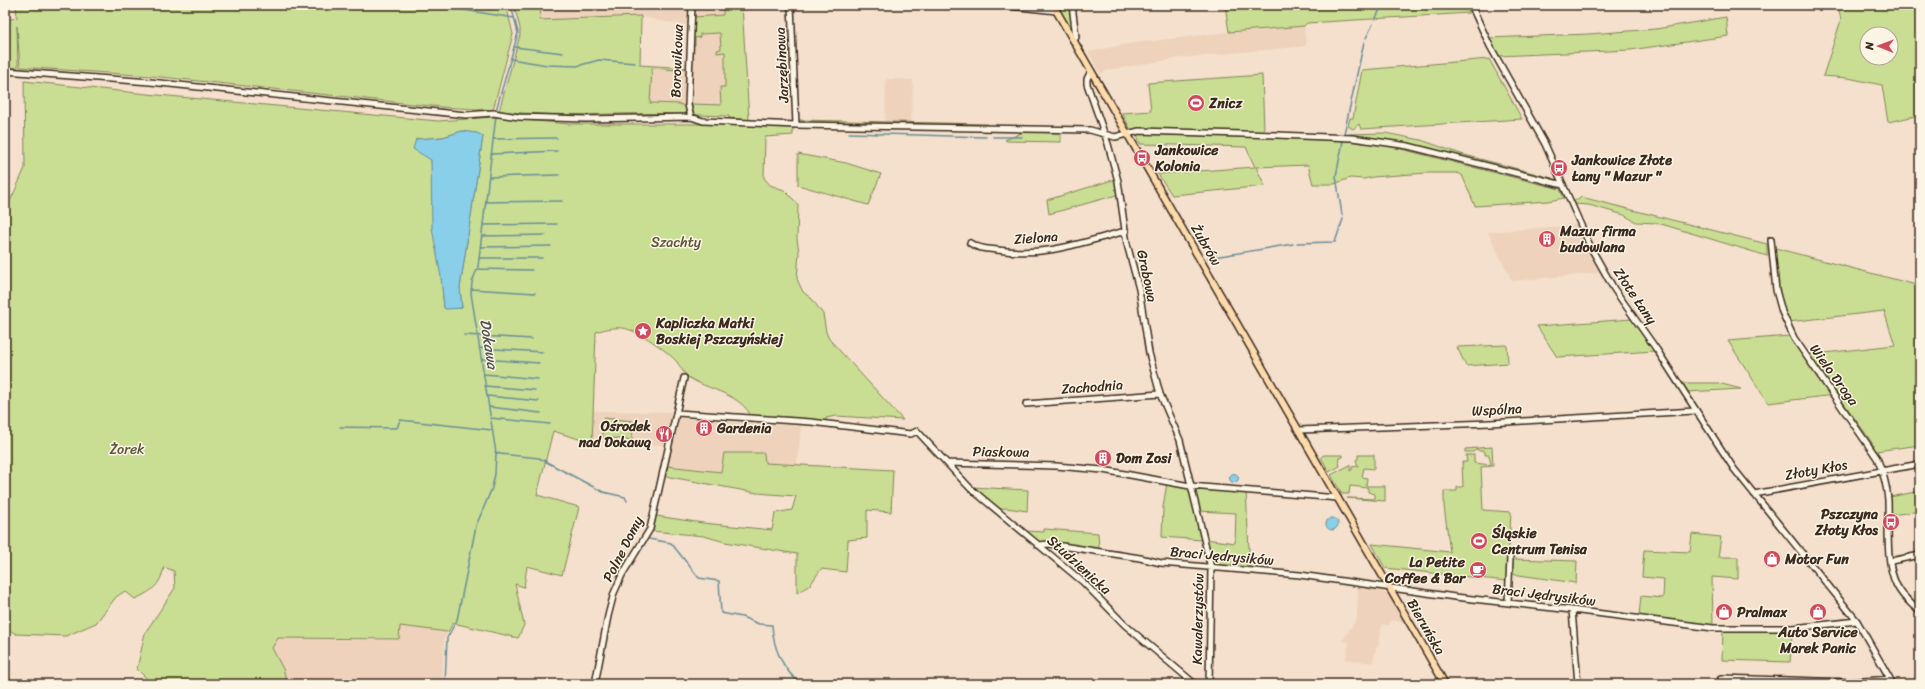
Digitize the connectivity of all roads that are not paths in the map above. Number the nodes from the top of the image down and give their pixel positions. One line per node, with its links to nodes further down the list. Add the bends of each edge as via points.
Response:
1 (692, 5): 11 (street, Borowikowa, via 688,105)
2 (791, 5): 12 (street, Jarzębinowa)
3 (999, 5): 7 (street)
4 (1053, 5): 7 (main road, Żubrów)
5 (1072, 5): 8 (street, via 1076,37)
6 (1471, 5): 15 (street, Złote Łany, via 1484,35 1544,144)
7 (1057, 11): 8 (main road, Żubrów)
8 (1074, 40): 10 (main road, Żubrów)
9 (5, 71): 11 (street, via 150,82 466,115 492,113 519,117 586,119)
10 (1091, 71): 13 (street, Grabowa, via 1086,79); 14 (main road, Żubrów)
11 (692, 117): 12 (street, via 702,121)
12 (796, 125): 13 (street)
13 (1102, 132): 14 (street, via 1115,137); 16 (street, Grabowa, via 1118,181)
14 (1128, 134): 15 (street, via 1139,131 1165,131 1352,138 1408,146); 24 (main road, Żubrów)
15 (1563, 185): 22 (street, Złote Łany, via 1591,248 1614,289 1657,350)
16 (1126, 231): 18 (street, Zielona, via 1048,251 1008,252); 20 (street, Grabowa, via 1139,289 1149,353)
17 (1771, 240): 27 (street, Wielo Droga, via 1776,290 1786,322 1794,338 1877,458)
18 (970, 243)
19 (684, 378): 23 (street, Polne Domy)
20 (1160, 394): 21 (street, Zachodnia); 28 (street, Grabowa, via 1180,440)
21 (1026, 404)
22 (1695, 411): 24 (street, Wspólna); 29 (street, Złote Łany)
23 (677, 413): 25 (street, via 811,422 911,434 917,431); 43 (street, Polne Domy, via 650,529 614,593)
24 (1299, 430): 30 (main road, Żubrów)
25 (947, 463): 28 (street, Piaskowa, via 1032,464 1103,470); 31 (street, Studzienicka, via 970,488)
26 (1920, 464): 27 (street, Złoty Kłos)
27 (1882, 470): 29 (street, Złoty Kłos); 34 (street, Wielo Droga, via 1887,493)
28 (1190, 486): 30 (street, Piaskowa); 35 (street, Kawalerzystów)
29 (1754, 494): 40 (street, Złote Łany)
30 (1338, 498): 36 (main road, Bieruńska)
31 (1038, 545): 35 (street, Braci Jędrysików); 44 (street, Studzienicka, via 1083,582 1125,625)
32 (1920, 555): 34 (street)
33 (1510, 558): 37 (street)
34 (1891, 561): 39 (street, Wielo Droga, via 1896,584)
35 (1211, 568): 36 (street, Braci Jędrysików, via 1300,575); 45 (street, Kawalerzystów)
36 (1390, 589): 37 (street, Braci Jędrysików); 46 (main road, Bieruńska)
37 (1508, 602): 38 (street, Braci Jędrysików)
38 (1572, 610): 40 (street, Braci Jędrysików, via 1712,628 1793,628); 47 (street)
39 (1920, 612)
40 (1857, 621): 42 (street, Złote Łany)
41 (1722, 678): 42 (street)
42 (1891, 682)
43 (595, 684)
44 (1195, 684)
45 (1209, 684)
46 (1445, 684)
47 (1578, 684)

